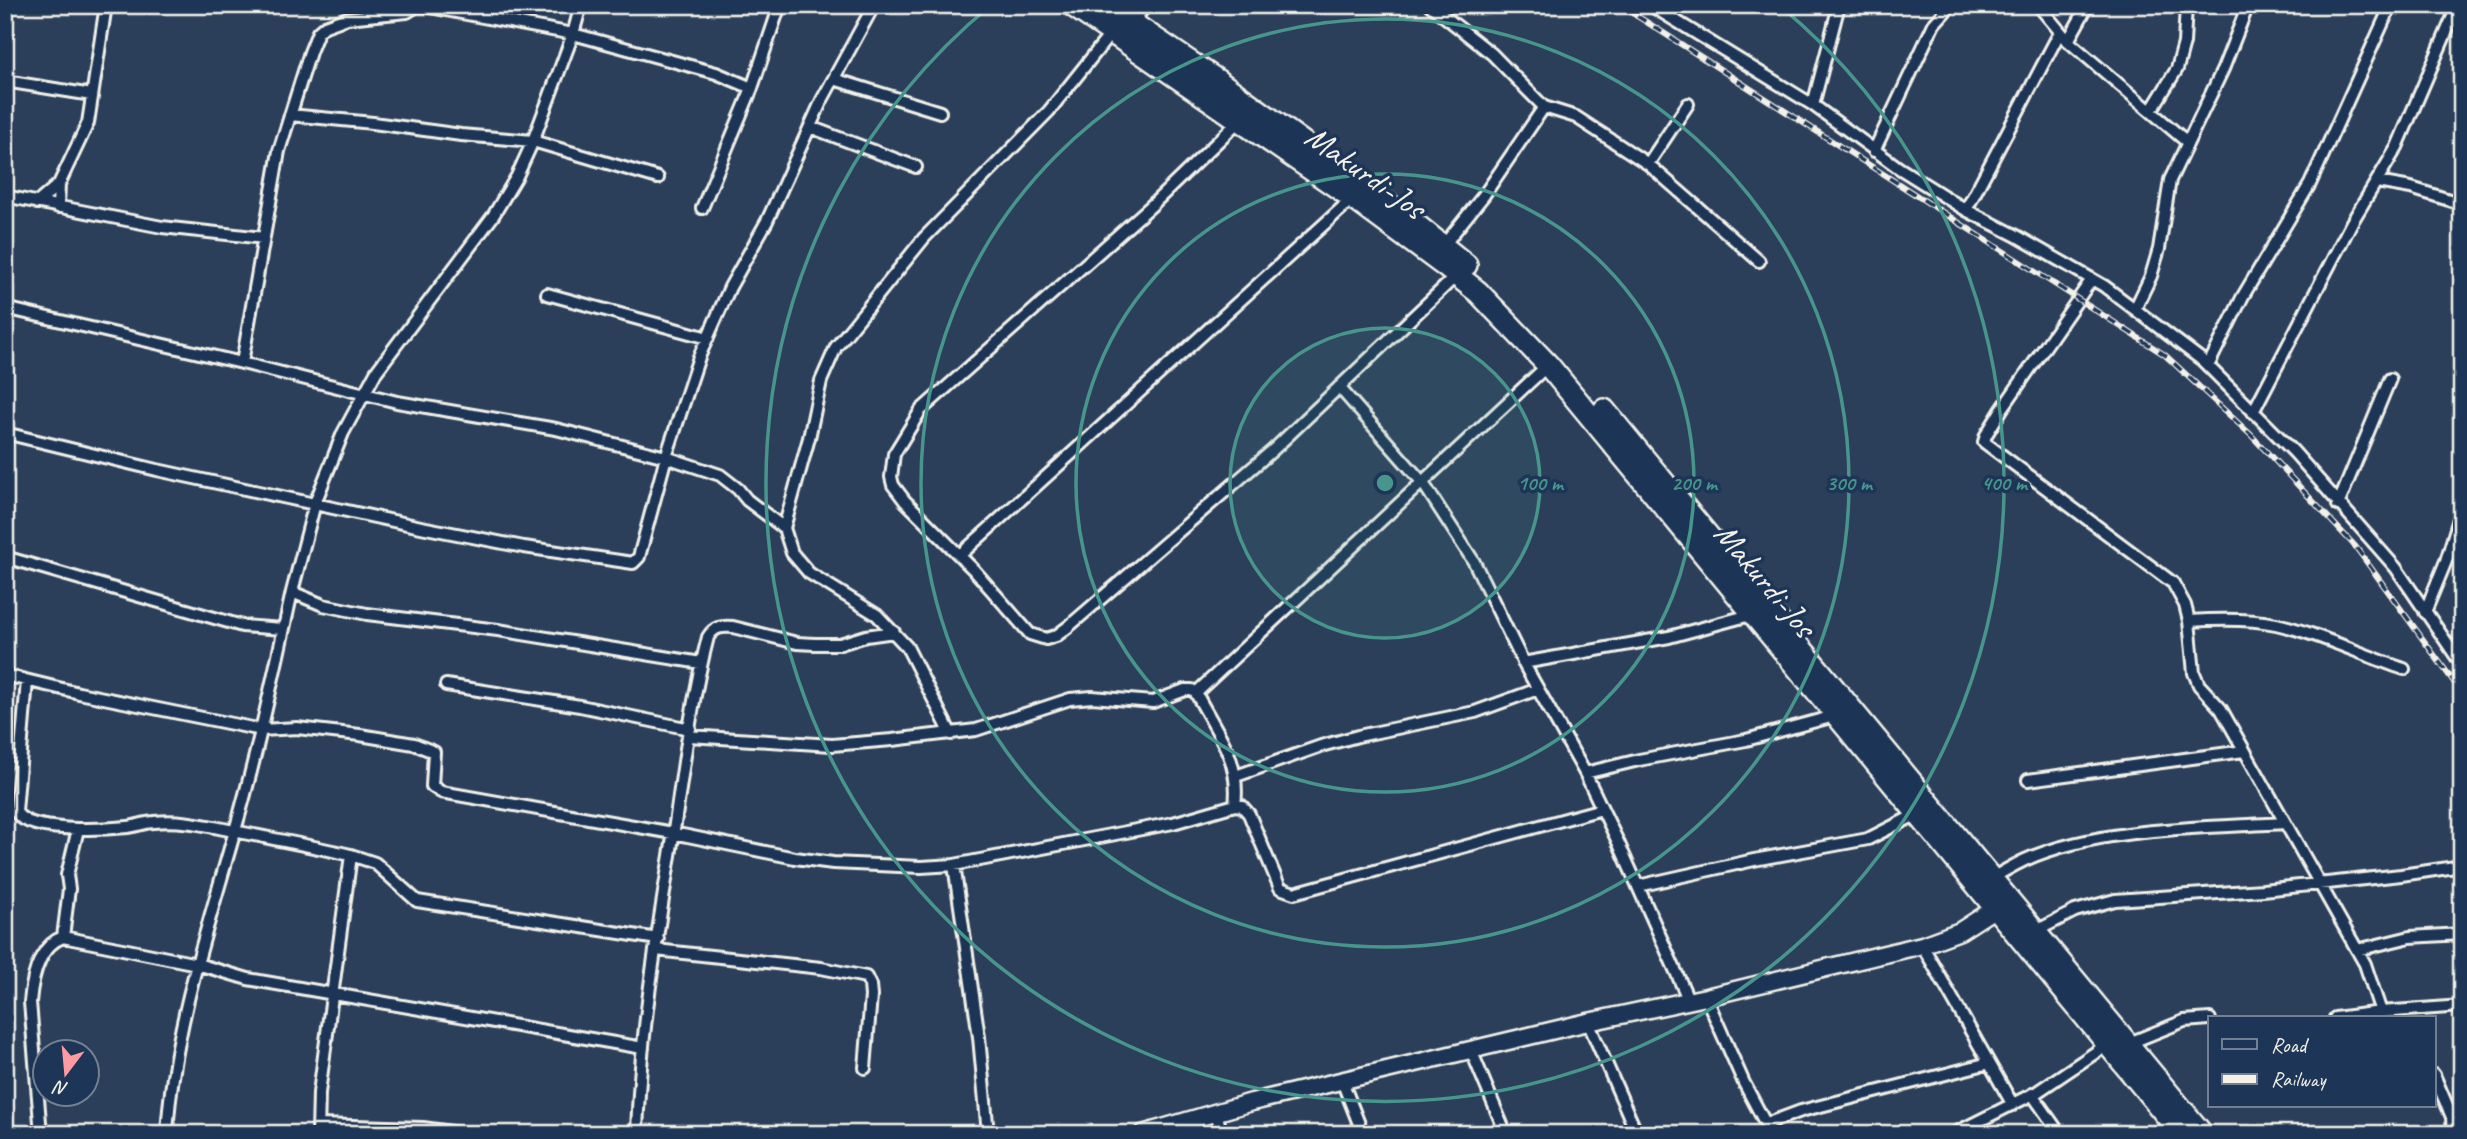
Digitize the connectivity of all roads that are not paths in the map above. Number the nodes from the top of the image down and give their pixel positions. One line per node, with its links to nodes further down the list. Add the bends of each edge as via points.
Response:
1 (106, 5): 27 (street)
2 (418, 5): 22 (street); 34 (street, via 407,12 347,18 318,32)
3 (581, 5): 22 (street)
4 (780, 5): 26 (street)
5 (874, 5): 24 (street)
6 (1072, 5): 20 (highway, Makurdi-Jos)
7 (1105, 5): 19 (highway, Makurdi-Jos)
8 (1146, 5): 19 (street)
9 (1430, 5): 30 (street, via 1492,54)
10 (1650, 5): 29 (street)
11 (1839, 5): 29 (street)
12 (1951, 5): 38 (street, via 1934,24)
13 (2038, 5): 21 (street)
14 (2088, 5): 23 (street)
15 (2186, 5): 31 (street, via 2177,69)
16 (2248, 5): 37 (street)
17 (2391, 5): 62 (street, via 2310,184)
18 (2458, 5): 42 (street, via 2397,147)
19 (1132, 23): 33 (highway, Makurdi-Jos)
20 (1112, 32): 33 (highway, Makurdi-Jos); 73 (street, via 1049,111 924,238 836,347 821,381)
21 (2060, 32): 23 (street); 50 (street)
22 (573, 34): 26 (street, via 716,73); 36 (street)
23 (2068, 41): 31 (street)
24 (834, 79): 32 (street); 35 (street)
25 (5, 81): 27 (street)
26 (752, 88): 49 (street)
27 (92, 95): 43 (street, via 85,131)
28 (1688, 104): 39 (street)
29 (1812, 105): 38 (street)
30 (1544, 107): 39 (street, via 1576,117); 52 (street)
31 (2151, 111): 37 (street)
32 (940, 112)
33 (1246, 113): 45 (highway, Makurdi-Jos); 52 (highway, Makurdi-Jos); 74 (street, via 1151,206 921,410 894,454 893,485)
34 (290, 115): 36 (street); 51 (street)
35 (810, 127): 40 (street); 59 (street)
36 (533, 141): 41 (street); 65 (street, via 493,216)
37 (2188, 142): 58 (street, via 2170,180 2160,249)
38 (1874, 151): 50 (street)
39 (1648, 164): 53 (street)
40 (916, 167)
41 (658, 178)
42 (2377, 182): 47 (street); 66 (street)
43 (60, 184): 46 (street); 48 (street)
44 (5, 196): 46 (street)
45 (1353, 198): 54 (highway, Makurdi-Jos); 74 (street)
46 (37, 203): 48 (street)
47 (2462, 204)
48 (58, 207): 51 (street, via 162,227)
49 (702, 208)
50 (1966, 210): 55 (street)
51 (264, 238): 60 (street)
52 (1443, 246): 111 (highway, Makurdi-Jos, via 1558,354)
53 (1759, 261)
54 (1457, 275): 61 (highway, Makurdi-Jos); 64 (street)
55 (2092, 279): 58 (street); 80 (street, via 1984,442 2173,583)
56 (547, 294): 59 (street)
57 (5, 308): 60 (street)
58 (2135, 309): 62 (street)
59 (708, 338): 68 (street)
60 (242, 363): 65 (street)
61 (1548, 365): 69 (street); 78 (highway, Makurdi-Jos)
62 (2208, 366): 66 (street)
63 (2390, 379): 71 (street)
64 (1339, 387): 69 (street); 74 (street, via 1273,450 1056,636 1046,639 1030,634)
65 (364, 394): 68 (street, via 556,429); 70 (street)
66 (2253, 412): 71 (street)
67 (5, 433): 70 (street)
68 (666, 457): 70 (street, via 634,563 524,547); 73 (street, via 720,475)
69 (1423, 483): 85 (street, via 1474,562); 92 (street)
70 (315, 503): 76 (street)
71 (2338, 505): 77 (street, via 2396,568)
72 (2462, 509): 77 (street)
73 (784, 528): 79 (street, via 792,553 809,573)
74 (960, 555)
75 (5, 557): 81 (street, via 242,626)
76 (292, 592): 81 (street); 84 (street, via 323,605 367,614 498,629)
77 (2425, 612): 86 (street)
78 (1754, 614): 85 (street, via 1668,637); 93 (highway, Makurdi-Jos)
79 (877, 615): 82 (street); 83 (street)
80 (2189, 621): 87 (street, via 2274,624); 97 (street, via 2199,685 2221,709)
81 (283, 629): 94 (street)
82 (894, 632): 83 (street); 96 (street, via 907,647)
83 (866, 636): 84 (street, via 840,644 797,643 723,626 708,637)
84 (701, 663): 95 (street)
85 (1523, 663): 91 (street)
86 (2462, 665)
87 (2404, 669)
88 (5, 675): 89 (street)
89 (27, 681): 94 (street); 105 (street, via 16,812 27,822)
90 (446, 685): 95 (street, via 580,706)
91 (1538, 689): 98 (street); 99 (street, via 1475,712 1346,739)
92 (1196, 693): 96 (street, via 1185,690 1153,702 1070,699); 99 (street, via 1229,752)
93 (1838, 715): 98 (street, via 1746,740); 103 (highway, Makurdi-Jos)
94 (262, 730): 106 (street); 107 (street, via 297,728 414,744 435,754 432,786 438,792)
95 (689, 733): 96 (street, via 832,745); 107 (street)
96 (951, 734)
97 (2244, 751): 100 (street); 104 (street)
98 (1585, 773): 102 (street)
99 (1236, 776): 101 (street)
100 (2028, 780)
101 (1235, 805): 102 (street, via 1249,814 1280,888 1294,893); 109 (street, via 1173,823)
102 (1602, 809): 113 (street)
103 (1919, 813): 113 (street, via 1868,839); 114 (highway, Makurdi-Jos)
104 (2285, 823): 111 (street, via 2100,839 2026,860); 112 (street)
105 (78, 829): 106 (street, via 187,822); 117 (street, via 67,875)
106 (235, 832): 108 (street); 121 (street)
107 (673, 833): 109 (street, via 832,863); 118 (street)
108 (351, 855): 118 (street, via 375,863 417,901); 122 (street)
109 (954, 865): 148 (street)
110 (2462, 866): 112 (street)
111 (1992, 878): 114 (highway, Makurdi-Jos)
112 (2318, 884): 115 (street, via 2115,900 2075,911); 120 (street)
113 (1638, 886): 124 (street)
114 (2003, 904): 115 (highway, Makurdi-Jos); 119 (street, via 1960,931); 131 (highway, Makurdi-Jos)
115 (2036, 931): 131 (highway, Makurdi-Jos)
116 (2462, 934): 120 (street, via 2410,937)
117 (63, 937): 121 (street); 144 (street, via 46,950 32,980)
118 (657, 944): 132 (street); 135 (street, via 866,977 871,996)
119 (1922, 945): 123 (street); 134 (street)
120 (2357, 950): 126 (street)
121 (197, 964): 122 (street, via 248,979); 145 (street, via 174,1062)
122 (332, 994): 132 (street); 141 (street)
123 (1706, 997): 124 (street); 142 (street)
124 (1689, 1001): 130 (street)
125 (2462, 1006): 127 (street)
126 (2381, 1012): 127 (street); 128 (street)
127 (2399, 1015)
128 (2350, 1016)
129 (2208, 1019): 131 (street, via 2184,1021)
130 (1588, 1021): 133 (street); 153 (street)
131 (2118, 1044): 138 (street); 156 (highway, Makurdi-Jos); 157 (highway, Makurdi-Jos)
132 (643, 1048): 147 (street)
133 (1471, 1050): 137 (street); 152 (street)
134 (1989, 1063): 139 (street); 142 (street, via 1801,1111)
135 (865, 1068)
136 (2436, 1079): 158 (street)
137 (1342, 1081): 140 (street); 151 (street)
138 (2032, 1094): 139 (street); 155 (street)
139 (2013, 1105): 154 (street)
140 (1216, 1113): 149 (street); 150 (street)
141 (318, 1129): 143 (street)
142 (1768, 1129)
143 (430, 1131): 146 (street)
144 (41, 1134)
145 (167, 1134)
146 (467, 1134)
147 (637, 1134)
148 (988, 1134)
149 (1142, 1134)
150 (1223, 1134)
151 (1363, 1134)
152 (1506, 1134)
153 (1637, 1134)
154 (1953, 1134)
155 (2060, 1134)
156 (2182, 1134)
157 (2203, 1134)
158 (2454, 1134)

